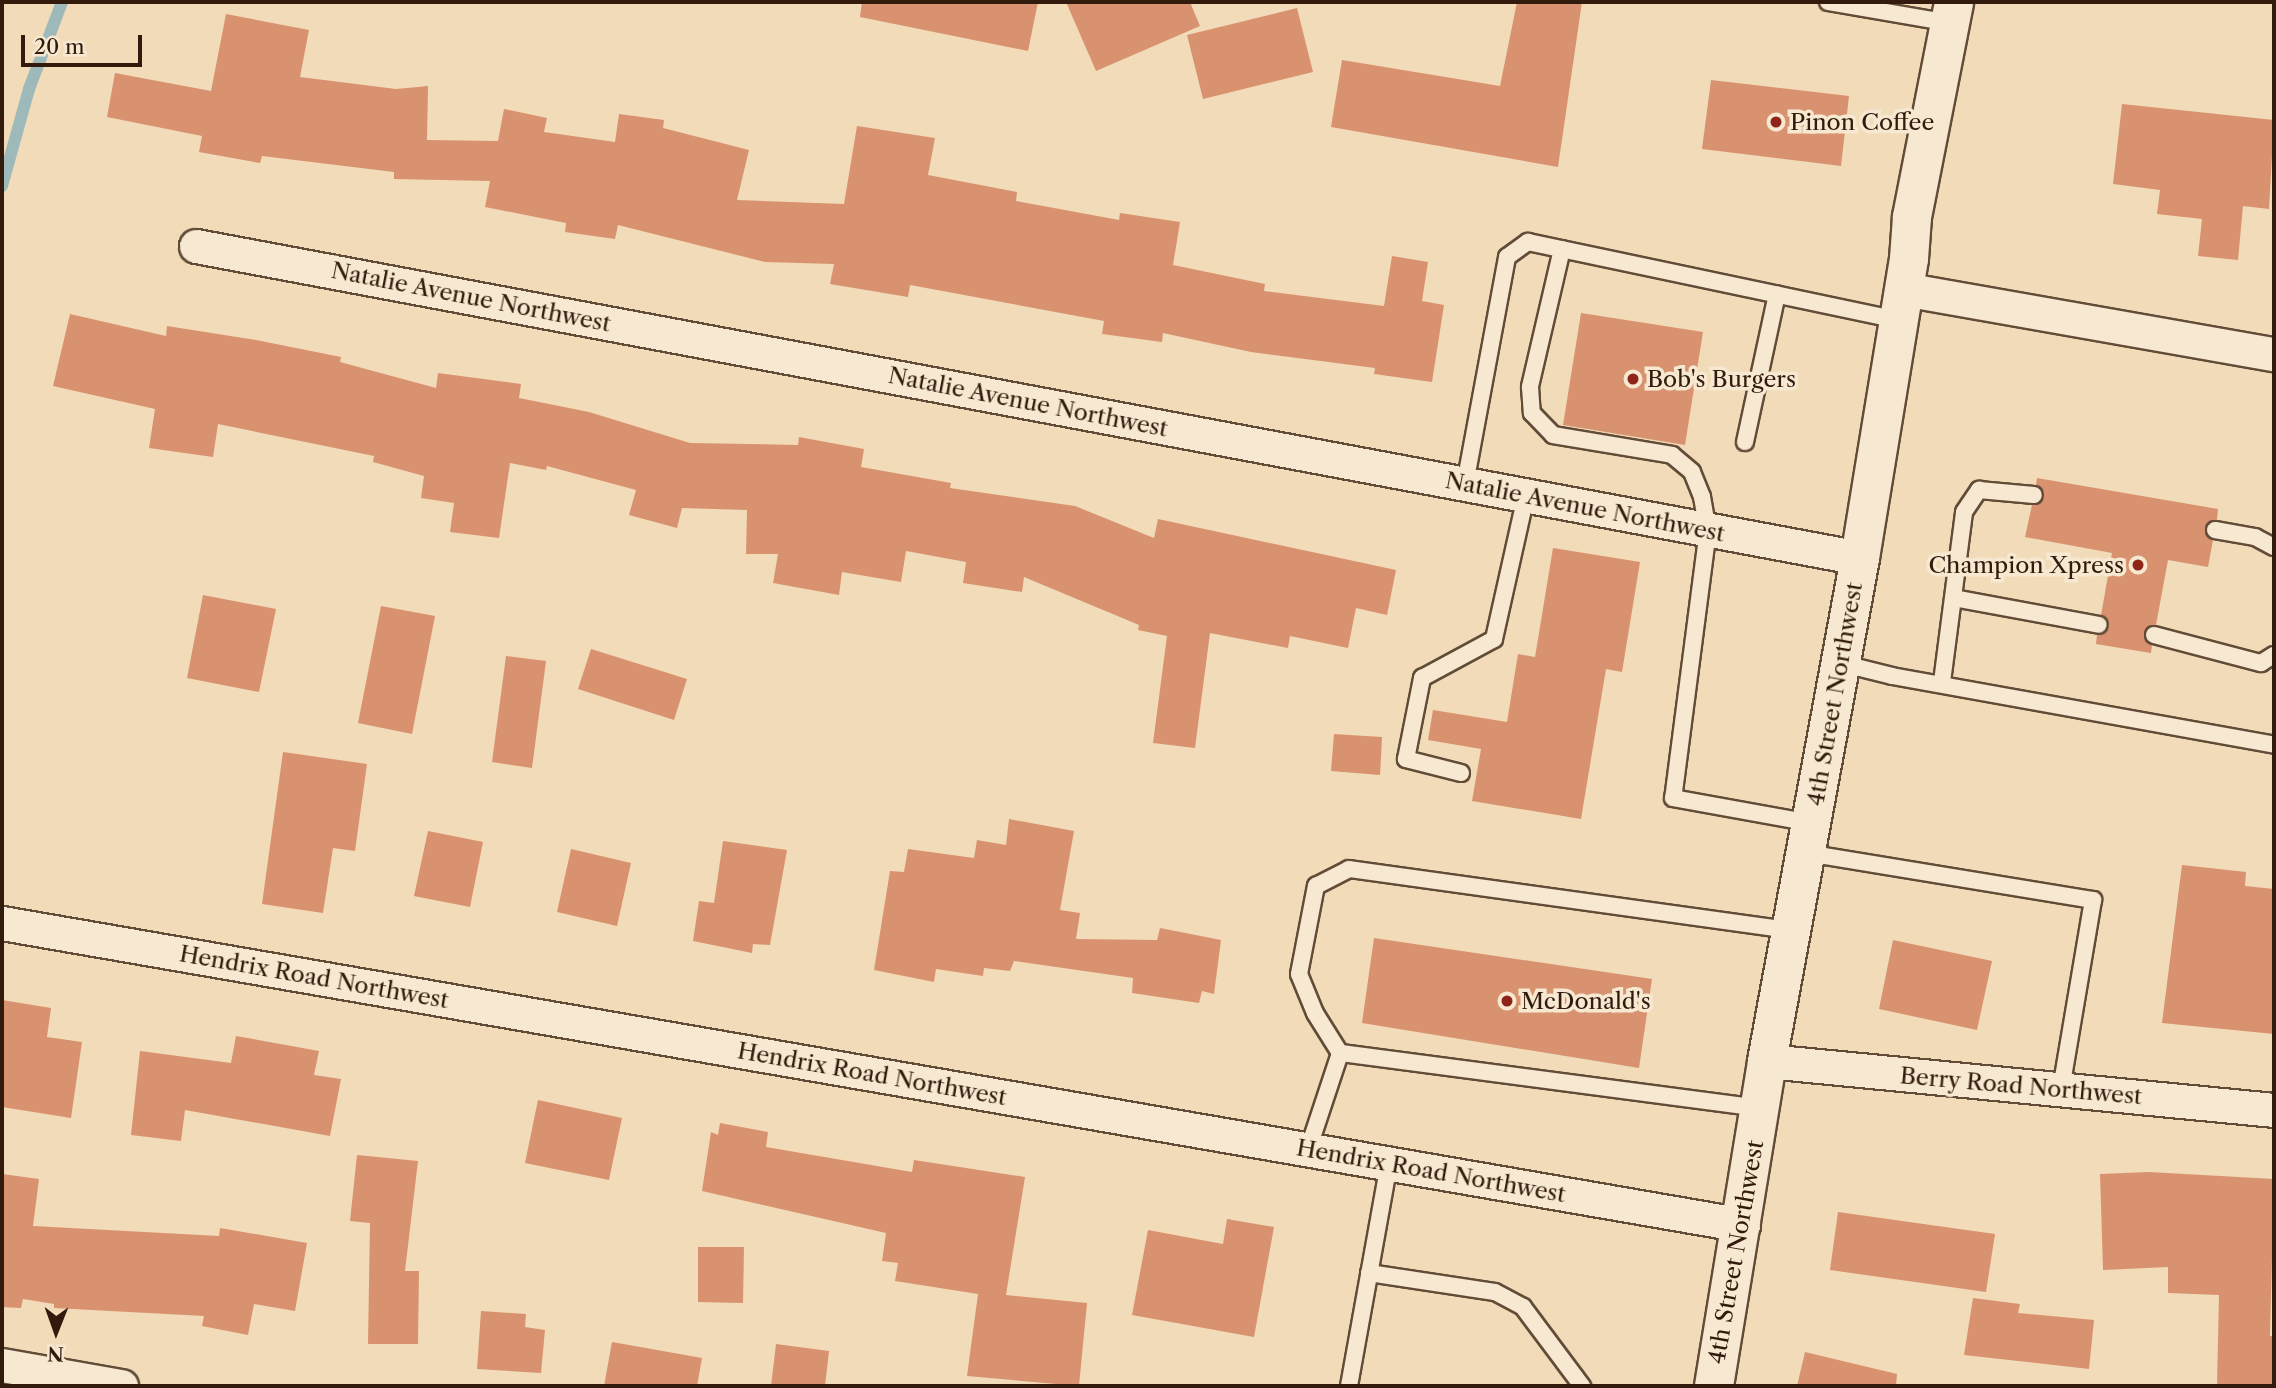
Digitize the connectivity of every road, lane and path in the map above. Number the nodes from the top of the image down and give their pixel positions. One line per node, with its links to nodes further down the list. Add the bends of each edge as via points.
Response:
1 (1828, 2): 2 (lane)
2 (1952, 12): 6 (main road, 4th Street Northwest, via 1912,217)
3 (196, 246): 9 (street, Natalie Avenue Northwest)
4 (1562, 249): 5 (lane); 9 (lane, via 1528,242 1507,257); 12 (lane, via 1530,387 1532,413 1553,435 1672,455 1692,472)
5 (1777, 294): 6 (lane); 8 (lane)
6 (1901, 304): 7 (street); 15 (main road, 4th Street Northwest)
7 (2274, 354)
8 (1745, 442)
9 (1465, 484): 11 (street, Natalie Avenue Northwest)
10 (2034, 495): 16 (lane, via 1979,491 1964,512)
11 (1526, 496): 12 (street, Natalie Avenue Northwest); 23 (lane, via 1494,639 1422,678 1406,759)
12 (1708, 530): 15 (street, Natalie Avenue Northwest); 24 (lane, via 1673,798)
13 (2215, 530): 14 (lane, via 2255,537)
14 (2274, 547)
15 (1860, 558): 19 (main road, 4th Street Northwest)
16 (1954, 598): 17 (lane); 21 (lane)
17 (2099, 625)
18 (2154, 635): 20 (lane)
19 (1840, 663): 21 (lane); 24 (main road, 4th Street Northwest)
20 (2270, 663)
21 (1942, 682): 22 (lane)
22 (2274, 745)
23 (1461, 773)
24 (1808, 838): 26 (main road, 4th Street Northwest); 29 (lane, via 2093,900)
25 (2, 923): 32 (street, Hendrix Road Northwest)
26 (1791, 930): 27 (lane, via 1349,869 1316,886 1299,974 1315,1013); 28 (main road, 4th Street Northwest)
27 (1340, 1053): 30 (lane); 32 (lane)
28 (1767, 1061): 29 (street, Berry Road Northwest); 30 (main road, 4th Street Northwest)
29 (2061, 1090): 31 (street, Berry Road Northwest)
30 (1760, 1108): 34 (main road, 4th Street Northwest)
31 (2274, 1110)
32 (1308, 1150): 33 (street, Hendrix Road Northwest)
33 (1389, 1164): 34 (street, Hendrix Road Northwest); 35 (lane)
34 (1743, 1225): 40 (main road, 4th Street Northwest)
35 (1369, 1273): 38 (lane); 39 (lane, via 1495,1292 1523,1307)
36 (2, 1366): 37 (street)
37 (121, 1386)
38 (1349, 1386)
39 (1582, 1386)
40 (1714, 1386)

